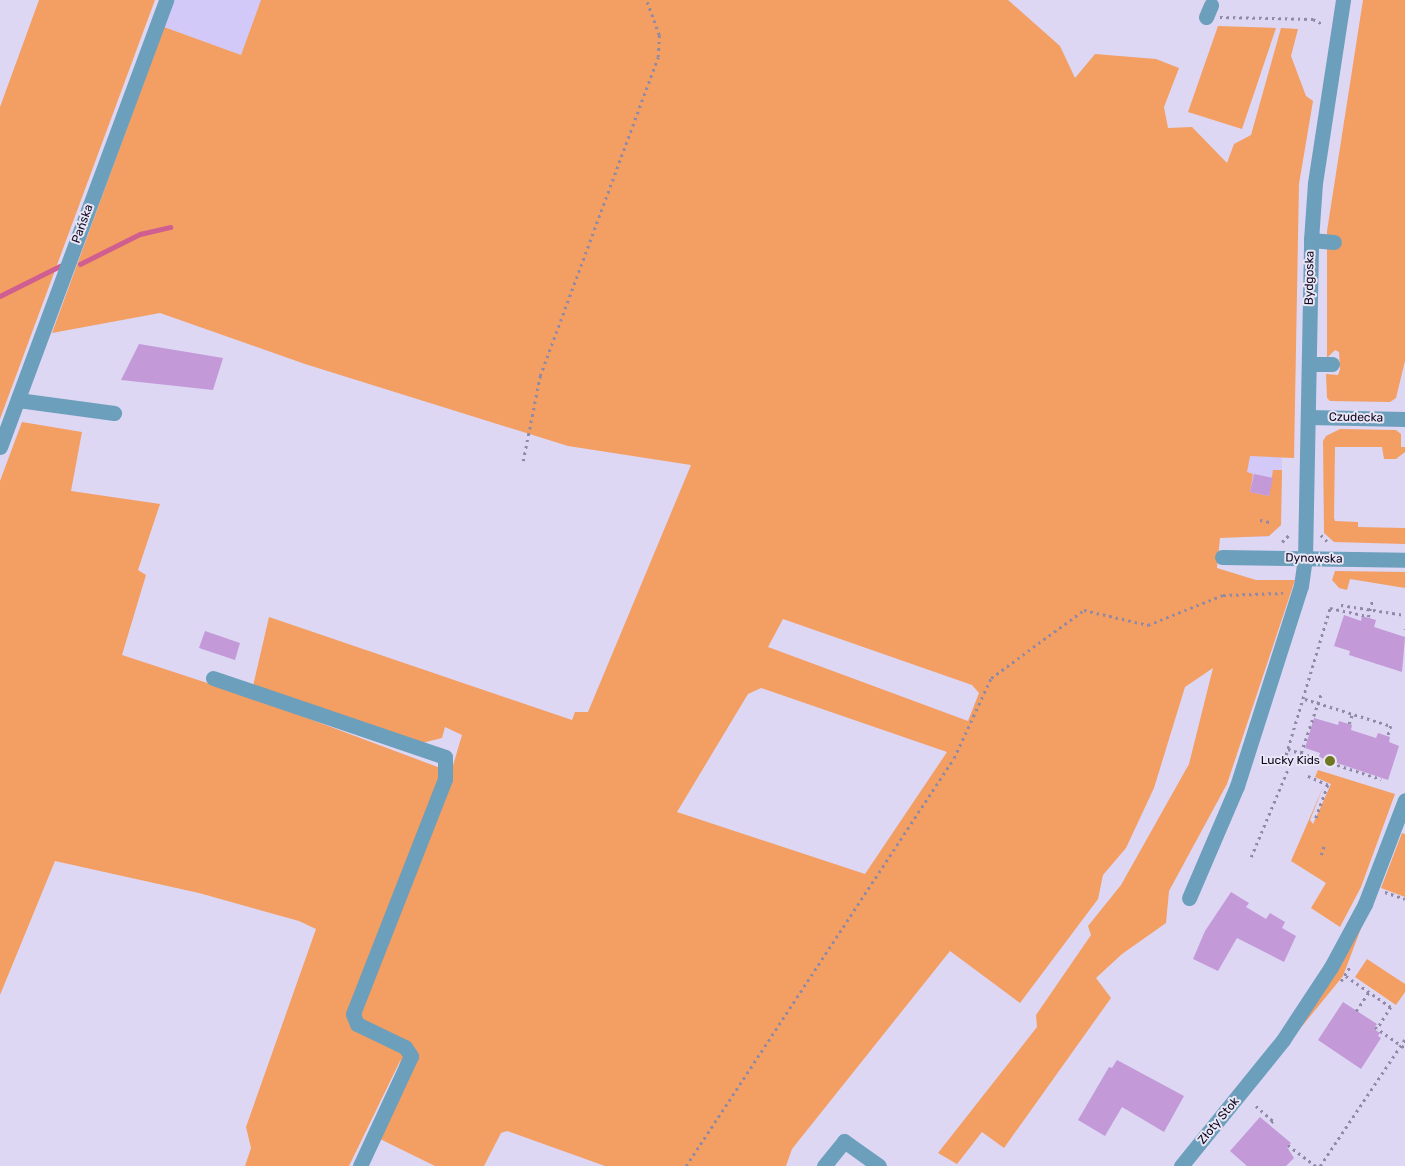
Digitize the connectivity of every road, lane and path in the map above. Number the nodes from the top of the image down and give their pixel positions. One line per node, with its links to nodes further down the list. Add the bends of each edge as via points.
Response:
1 (166, 0): 10 (street, Pańska)
2 (646, 0): 15 (path, via 659,35 658,57 540,376)
3 (1343, 0): 6 (street, Bydgoska, via 1315,183)
4 (1209, 11): 5 (path, via 1313,19 1320,21)
5 (1326, 30)
6 (1311, 240): 7 (street); 8 (street, Bydgoska)
7 (1334, 242)
8 (1309, 364): 9 (street); 12 (street, Bydgoska)
9 (1332, 364)
10 (18, 400): 11 (street); 14 (street, Pańska)
11 (114, 413)
12 (1308, 417): 13 (street, Czudecka); 19 (street, Bydgoska)
13 (1405, 418)
14 (0, 447)
15 (522, 461)
16 (1260, 520): 17 (path)
17 (1270, 522)
18 (1222, 557): 19 (street, Dynowska)
19 (1305, 559): 20 (street, Dynowska); 21 (street, Bydgoska)
20 (1405, 560)
21 (1299, 593): 45 (street, Bydgoska, via 1237,786); 58 (path, via 1223,595 1148,625 1084,610 991,678 954,758)
22 (1372, 601): 24 (path)
23 (1341, 605): 24 (path)
24 (1370, 609): 25 (path); 28 (path, via 1368,617 1330,608)
25 (1405, 615)
26 (213, 678): 57 (street, via 444,757 445,778 353,1014 357,1024 406,1047 411,1056)
27 (1321, 694): 29 (path)
28 (1304, 699): 29 (path); 33 (path)
29 (1318, 703): 30 (path); 34 (path)
30 (1352, 714): 31 (path); 32 (path, via 1391,726)
31 (1349, 724)
32 (1388, 736)
33 (1288, 749): 34 (path); 35 (path)
34 (1301, 753): 38 (path)
35 (1284, 761)
36 (1290, 764): 43 (path)
37 (1308, 776): 40 (path, via 1328,785)
38 (1381, 779)
39 (1405, 800): 61 (street, Złoty Stok, via 1364,904 1331,967 1256,1076)
40 (1315, 821)
41 (1326, 843): 42 (path)
42 (1321, 855)
43 (1251, 857)
44 (1378, 889): 46 (path)
45 (1189, 898)
46 (1405, 899)
47 (1346, 976): 48 (path)
48 (1369, 992): 49 (path); 51 (path, via 1391,1007 1376,1028)
49 (1356, 1011)
50 (1405, 1039): 51 (path)
51 (1401, 1045): 52 (path); 63 (path)
52 (1405, 1048)
53 (1256, 1106): 54 (path, via 1273,1121)
54 (1270, 1125)
55 (1288, 1145): 56 (path)
56 (1310, 1162): 62 (path); 63 (path)
57 (360, 1166)
58 (686, 1166)
59 (824, 1166): 60 (street, via 844,1141)
60 (879, 1166)
61 (1181, 1166)
62 (1308, 1166)
63 (1318, 1166)

